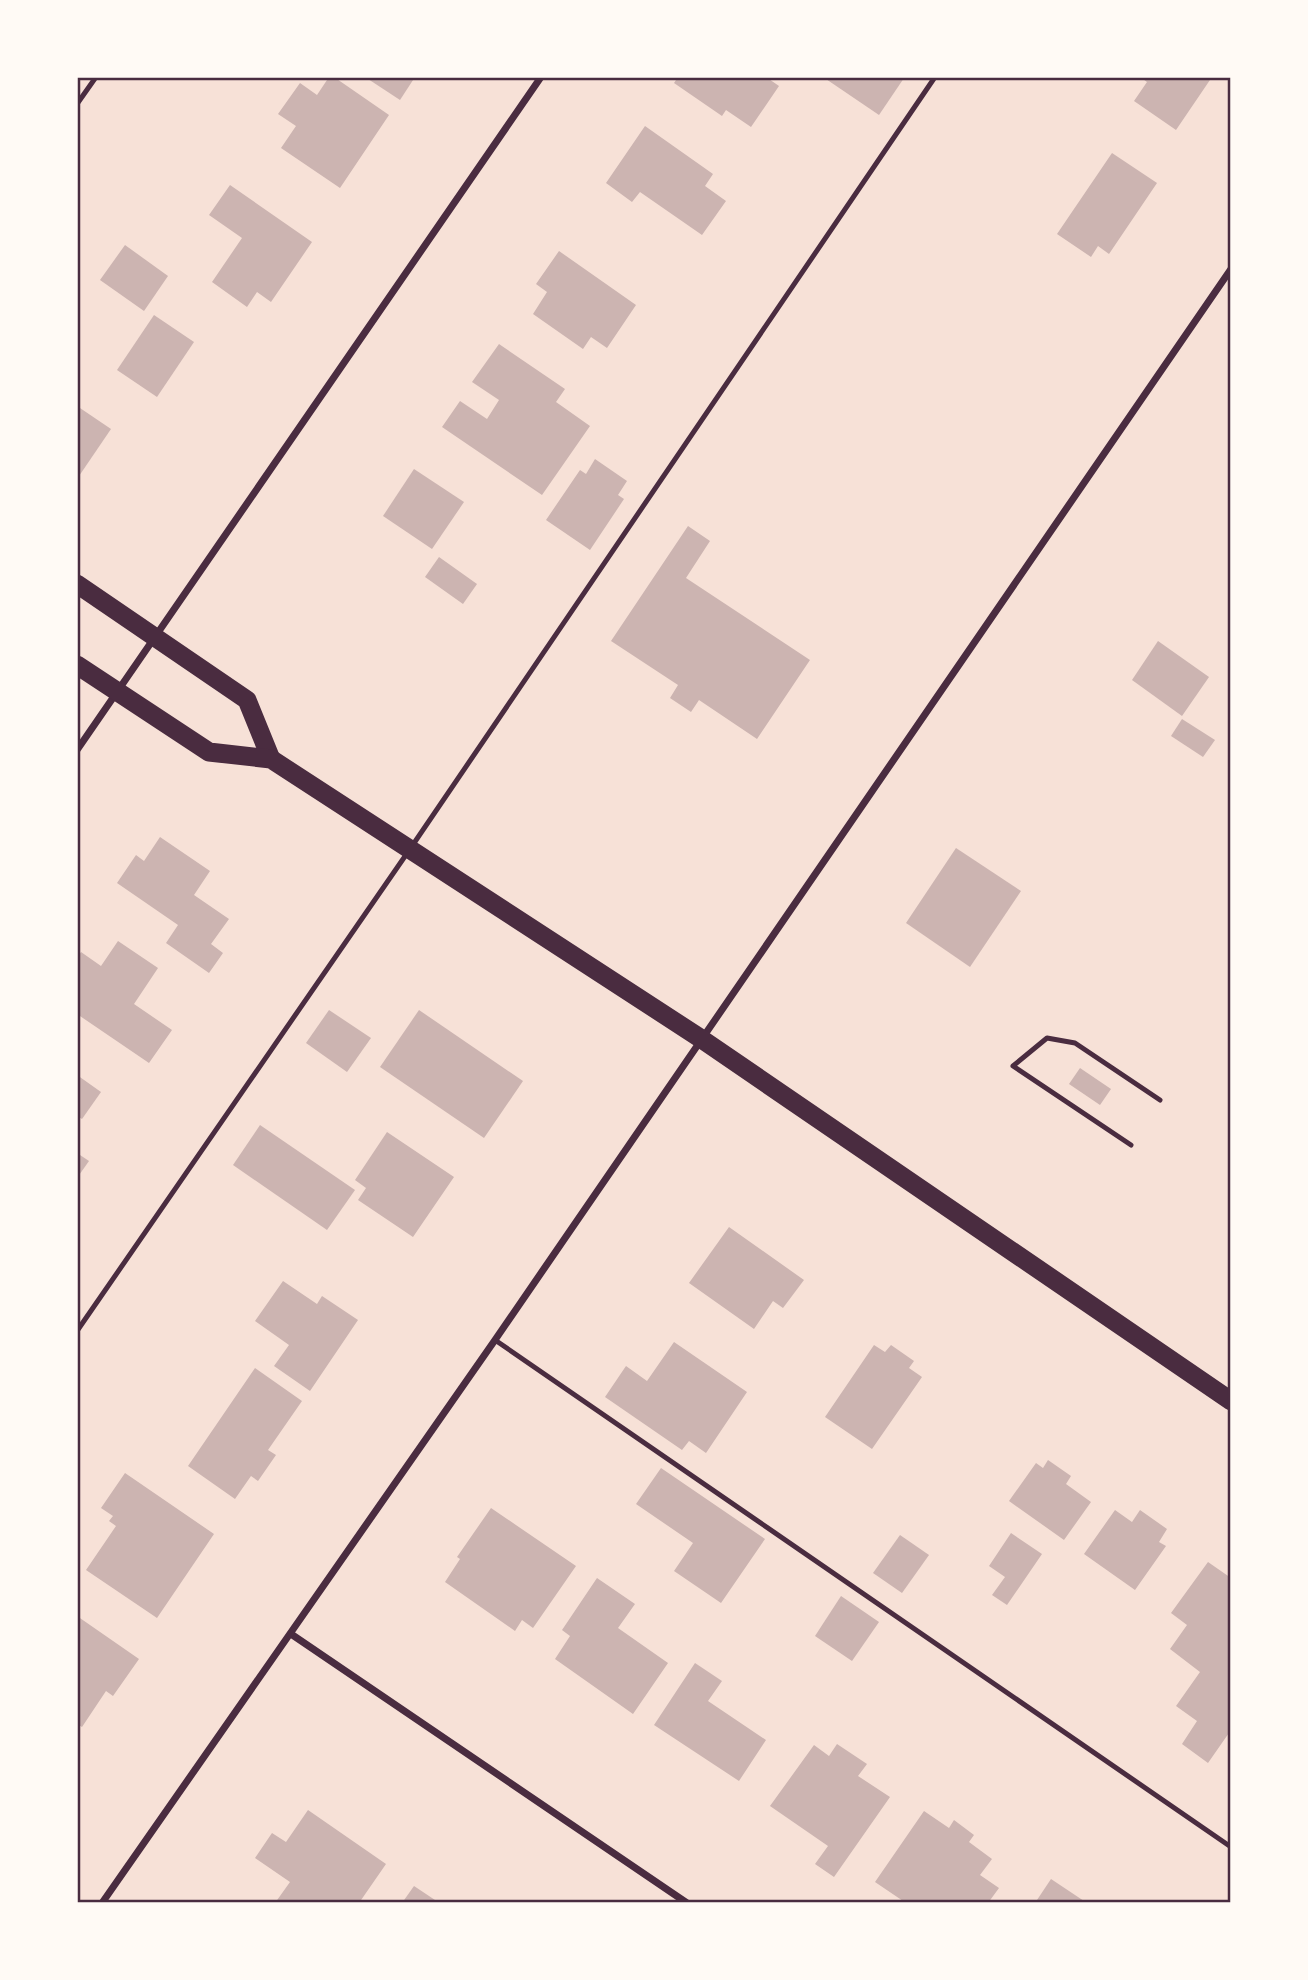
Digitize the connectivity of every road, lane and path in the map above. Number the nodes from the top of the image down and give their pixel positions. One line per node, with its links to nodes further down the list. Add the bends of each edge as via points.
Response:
1 (96, 77): 4 (lane)
2 (541, 77): 7 (street)
3 (935, 77): 12 (lane)
4 (77, 104)
5 (1231, 269): 13 (street)
6 (77, 584): 7 (highway)
7 (154, 636): 9 (street); 11 (highway, via 247,700)
8 (77, 665): 9 (highway)
9 (117, 692): 10 (street); 11 (highway, via 209,752)
10 (77, 750)
11 (271, 759): 12 (highway)
12 (410, 849): 13 (highway); 16 (lane)
13 (701, 1038): 17 (street); 18 (highway)
14 (1160, 1100): 15 (lane, via 1075,1043 1047,1038 1013,1066)
15 (1131, 1145)
16 (77, 1331)
17 (495, 1340): 19 (street); 20 (lane)
18 (1231, 1401)
19 (291, 1634): 21 (street); 22 (street)
20 (1231, 1847)
21 (102, 1903)
22 (687, 1903)

